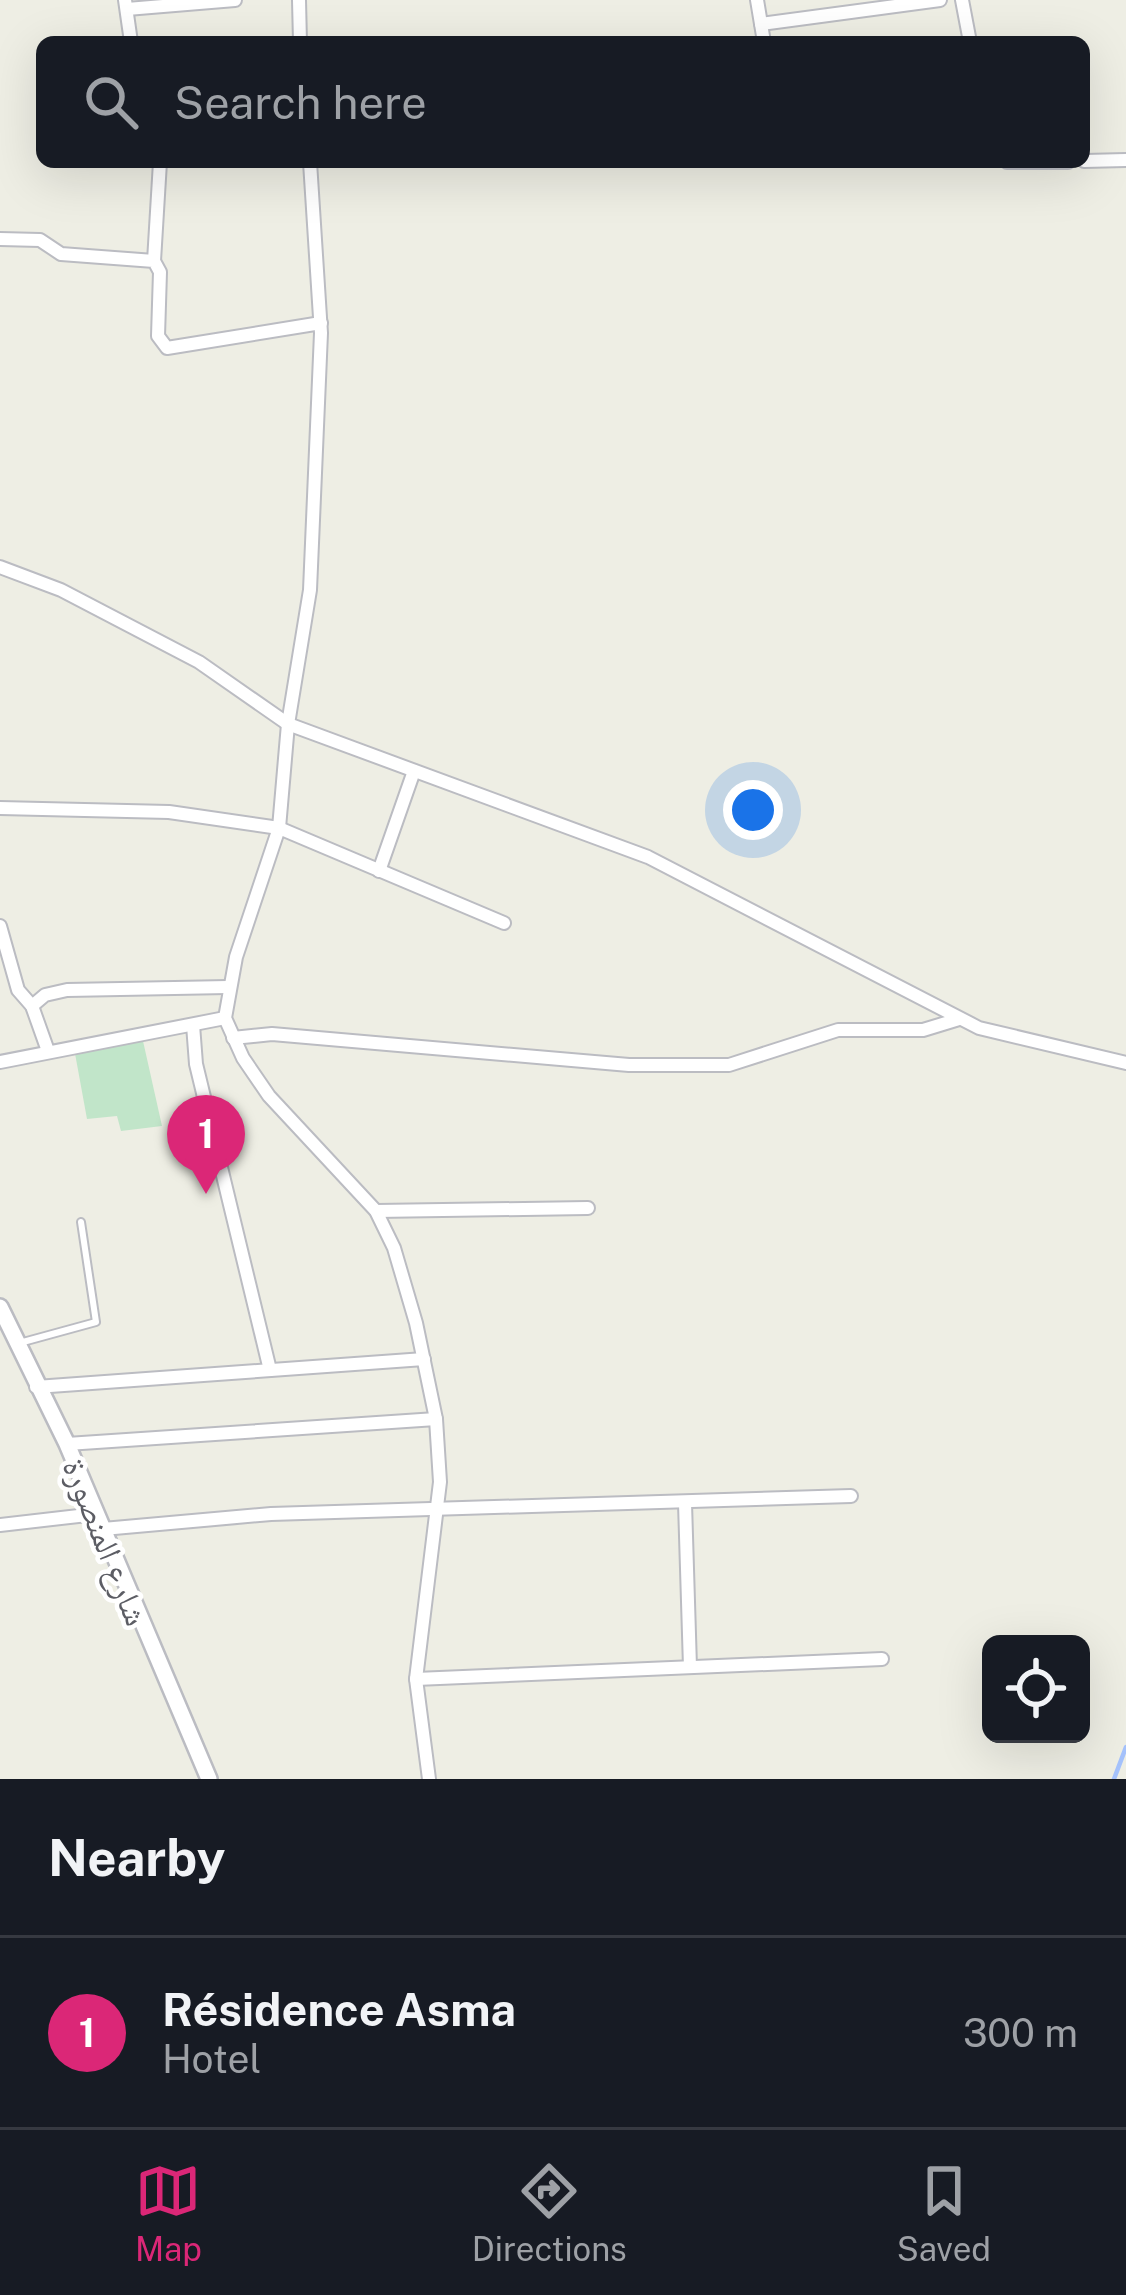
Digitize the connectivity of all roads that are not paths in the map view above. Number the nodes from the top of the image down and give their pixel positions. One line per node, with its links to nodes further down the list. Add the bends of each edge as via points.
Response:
1 (236, 0): 6 (street)
2 (299, 0): 9 (street)
3 (757, 0): 7 (street)
4 (940, 0): 7 (street)
5 (962, 0): 11 (street)
6 (126, 4): 8 (street)
7 (761, 24): 10 (street)
8 (129, 36)
9 (301, 36)
10 (763, 36)
11 (969, 36)
12 (1126, 160): 13 (street)
13 (1090, 161)
14 (160, 168): 17 (street)
15 (310, 168): 18 (street)
16 (0, 239): 17 (street)
17 (154, 262): 18 (street, via 158,336 167,347)
18 (320, 323): 20 (street, via 310,590)
19 (0, 567): 20 (street, via 199,662)
20 (288, 724): 21 (street); 23 (street)
21 (414, 771): 24 (street); 30 (street, via 648,857)
22 (0, 808): 23 (street, via 169,812)
23 (279, 828): 24 (street); 27 (street)
24 (379, 871): 25 (street)
25 (504, 923)
26 (0, 926): 28 (street, via 17,990)
27 (229, 988): 28 (street, via 67,990); 29 (street)
28 (32, 1006): 33 (street)
29 (225, 1018): 31 (street); 32 (street)
30 (959, 1019): 32 (street, via 923,1030 838,1030 730,1065 629,1065 272,1034); 35 (street)
31 (193, 1024): 33 (street); 42 (street)
32 (233, 1038): 37 (street, via 269,1096)
33 (48, 1051): 34 (street)
34 (0, 1062)
35 (1126, 1063)
36 (589, 1208): 37 (street)
37 (376, 1211): 41 (street)
38 (81, 1222): 40 (lane, via 96,1322)
39 (0, 1306): 40 (street, شارع المنصورة)
40 (16, 1344): 43 (street, شارع المنصورة)
41 (424, 1359): 42 (street); 44 (street)
42 (270, 1370): 43 (street)
43 (35, 1387): 45 (street, شارع المنصورة)
44 (436, 1419): 45 (street); 48 (street)
45 (67, 1444): 49 (street, شارع المنصورة)
46 (851, 1496): 47 (street)
47 (685, 1502): 48 (street); 52 (street)
48 (437, 1512): 49 (street); 53 (street)
49 (99, 1522): 50 (street); 54 (street, شارع المنصورة)
50 (0, 1526)
51 (882, 1659): 52 (street)
52 (690, 1667): 53 (street)
53 (416, 1679): 55 (street)
54 (209, 1779)
55 (429, 1779)

